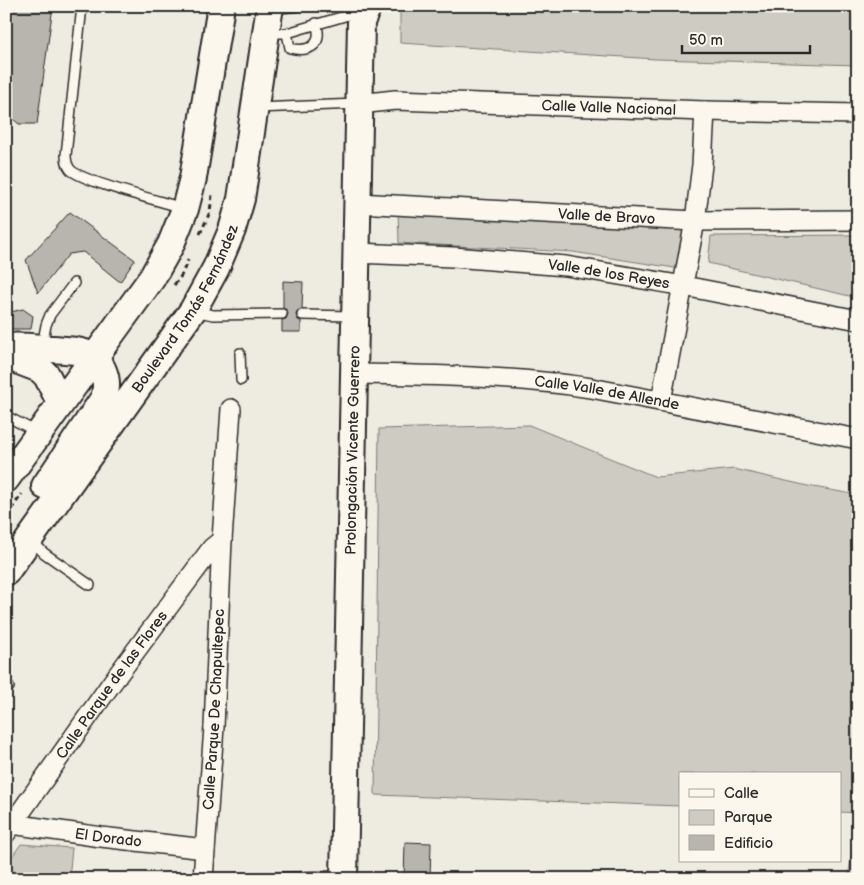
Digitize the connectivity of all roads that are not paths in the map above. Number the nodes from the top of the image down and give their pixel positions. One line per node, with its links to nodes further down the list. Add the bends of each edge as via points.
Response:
1 (82, 6): 12 (lane, via 66,155 69,168 95,182)
2 (221, 6): 12 (main road)
3 (298, 6): 5 (lane)
4 (359, 12): 6 (lane); 7 (main road, Prolongación Vicente Guerrero)
5 (273, 20): 6 (lane); 6 (lane, via 290,48 299,51 315,44 318,37); 8 (main road, Boulevard Tomás Fernández)
6 (316, 23)
7 (359, 104): 8 (lane); 9 (street, Calle Valle Nacional, via 395,100); 11 (main road, Prolongación Vicente Guerrero)
8 (256, 108): 18 (main road, Boulevard Tomás Fernández, via 241,199 232,230)
9 (704, 111): 10 (street, Calle Valle Nacional); 14 (street)
10 (858, 114)
11 (357, 203): 14 (street, Valle de Bravo); 15 (main road, Prolongación Vicente Guerrero)
12 (185, 209): 27 (main road, via 152,278)
13 (858, 220): 14 (street, Valle de Bravo)
14 (696, 221): 17 (street)
15 (356, 253): 17 (street, Valle de los Reyes, via 556,265); 21 (main road, Prolongación Vicente Guerrero)
16 (74, 283): 24 (lane, via 50,315)
17 (684, 286): 22 (street, Valle de los Reyes); 30 (street)
18 (193, 310): 19 (lane, via 213,315); 37 (main road, Boulevard Tomás Fernández)
19 (282, 314)
20 (302, 315): 21 (lane)
21 (355, 316): 28 (main road, Prolongación Vicente Guerrero)
22 (858, 320)
23 (6, 347): 24 (main road)
24 (42, 348): 27 (main road, via 81,352)
25 (240, 354): 29 (lane)
26 (6, 356): 31 (main road, via 40,369)
27 (94, 358): 31 (main road); 37 (main road, via 106,380 104,398 44,488)
28 (353, 374): 30 (street, Calle Valle de Allende, via 519,379); 43 (main road, Prolongación Vicente Guerrero)
29 (242, 380)
30 (661, 401): 35 (street, Calle Valle de Allende)
31 (60, 402): 34 (main road)
32 (231, 409): 38 (street, Calle Parque De Chapultepec)
33 (6, 416): 34 (lane)
34 (39, 433): 36 (main road)
35 (858, 439)
36 (6, 479)
37 (29, 538): 39 (main road, Boulevard Tomás Fernández); 40 (lane, via 44,553)
38 (222, 540): 41 (street, Calle Parque de las Flores, via 207,554); 42 (street, Calle Parque De Chapultepec)
39 (6, 572)
40 (90, 585)
41 (8, 826): 42 (street, El Dorado)
42 (205, 849): 45 (street, Calle Parque De Chapultepec)
43 (344, 877): 44 (lane)
44 (252, 878)
45 (203, 879)

